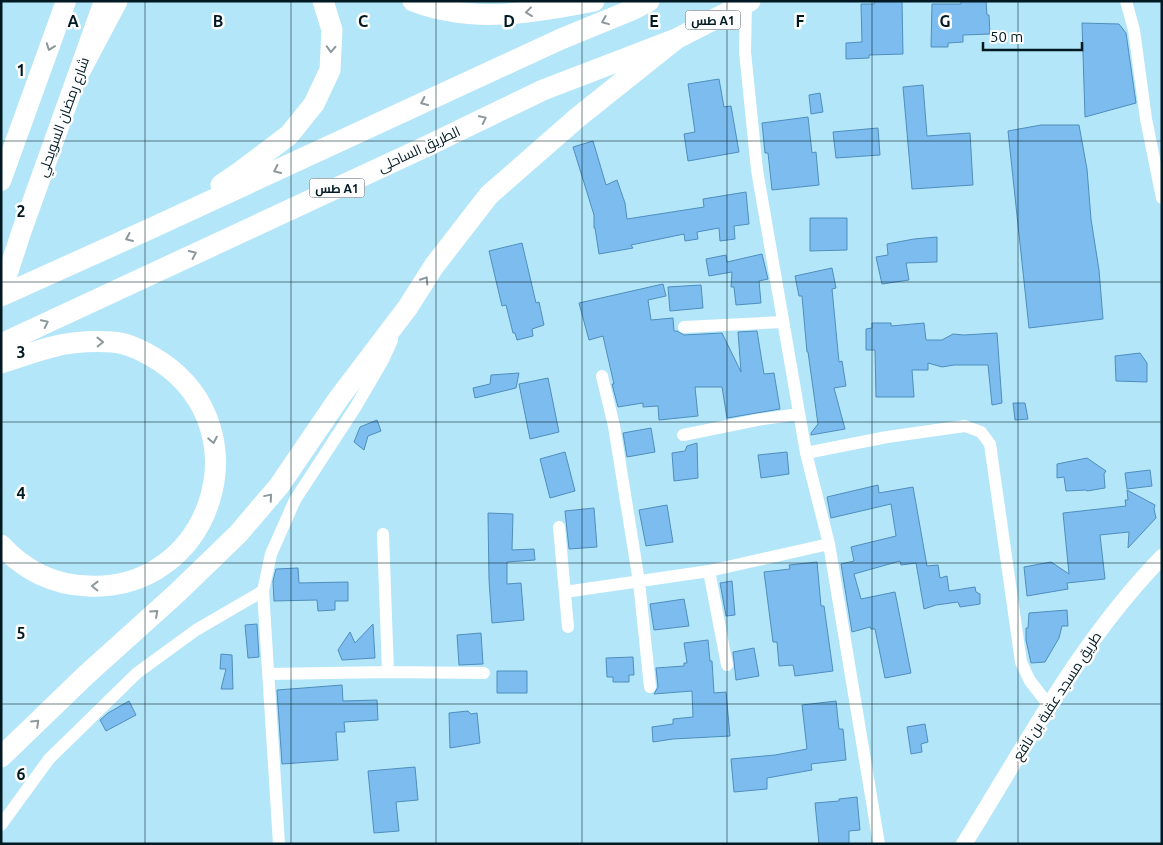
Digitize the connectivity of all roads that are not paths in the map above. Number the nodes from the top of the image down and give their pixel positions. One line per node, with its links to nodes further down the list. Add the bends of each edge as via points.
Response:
1 (66, 1): 12 (main road, one-way to 12)
2 (104, 1): 11 (main road, شارع رمضان السويحلي)
3 (117, 1): 11 (highway)
4 (323, 1): 14 (highway, one-way to 14, via 332,30 330,70 314,104 289,135 240,172)
5 (413, 1): 6 (highway, one-way to 5, via 486,15 454,12)
6 (594, 1)
7 (649, 1): 14 (highway, one-way to 14)
8 (1126, 1): 13 (street, via 1134,30 1146,119)
9 (748, 2): 10 (highway, طس A1); 17 (street, via 746,52 757,170)
10 (676, 38): 16 (highway, one-way to 10, via 434,266 489,195 582,113); 19 (highway, الطريق الساحلى / طس A1, one-way to 10, via 543,90)
11 (80, 71): 15 (main road, شارع رمضان السويحلي)
12 (1, 181)
13 (1162, 198)
14 (154, 227): 15 (highway, one-way to 15)
15 (1, 295)
16 (408, 307): 32 (street, via 355,408 295,500 271,554); 41 (highway, one-way to 16, via 238,534 279,486 339,398)
17 (783, 322): 18 (street); 22 (street)
18 (684, 327)
19 (1, 344)
20 (1, 363): 28 (highway, one-way to 28, via 52,347 85,343 114,342 145,351 172,369 203,409 213,435 216,458 214,484 206,513 188,541 162,565 134,580 101,587 71,585 40,576)
21 (602, 376): 31 (street, via 614,426)
22 (800, 414): 23 (street); 24 (street)
23 (683, 434)
24 (806, 453): 27 (street); 40 (street, via 965,426 981,432 990,444 1021,662 1030,681)
25 (559, 527): 33 (street)
26 (383, 534): 36 (street)
27 (829, 544): 30 (street); 44 (street)
28 (1, 545)
29 (1162, 557): 40 (street, طريق مسجد عقبة بن نافع, via 1098,631)
30 (709, 571): 31 (street); 35 (street)
31 (639, 582): 33 (street); 39 (street)
32 (263, 591): 38 (street); 42 (street, via 196,630 137,673 49,759)
33 (565, 592): 34 (street)
34 (568, 627)
35 (727, 665)
36 (388, 672): 37 (street); 38 (street)
37 (484, 673)
38 (268, 674): 43 (street)
39 (650, 687)
40 (1048, 704): 45 (street, طريق مسجد عقبة بن نافع)
41 (1, 757)
42 (1, 825)
43 (278, 844)
44 (879, 844)
45 (964, 844)

